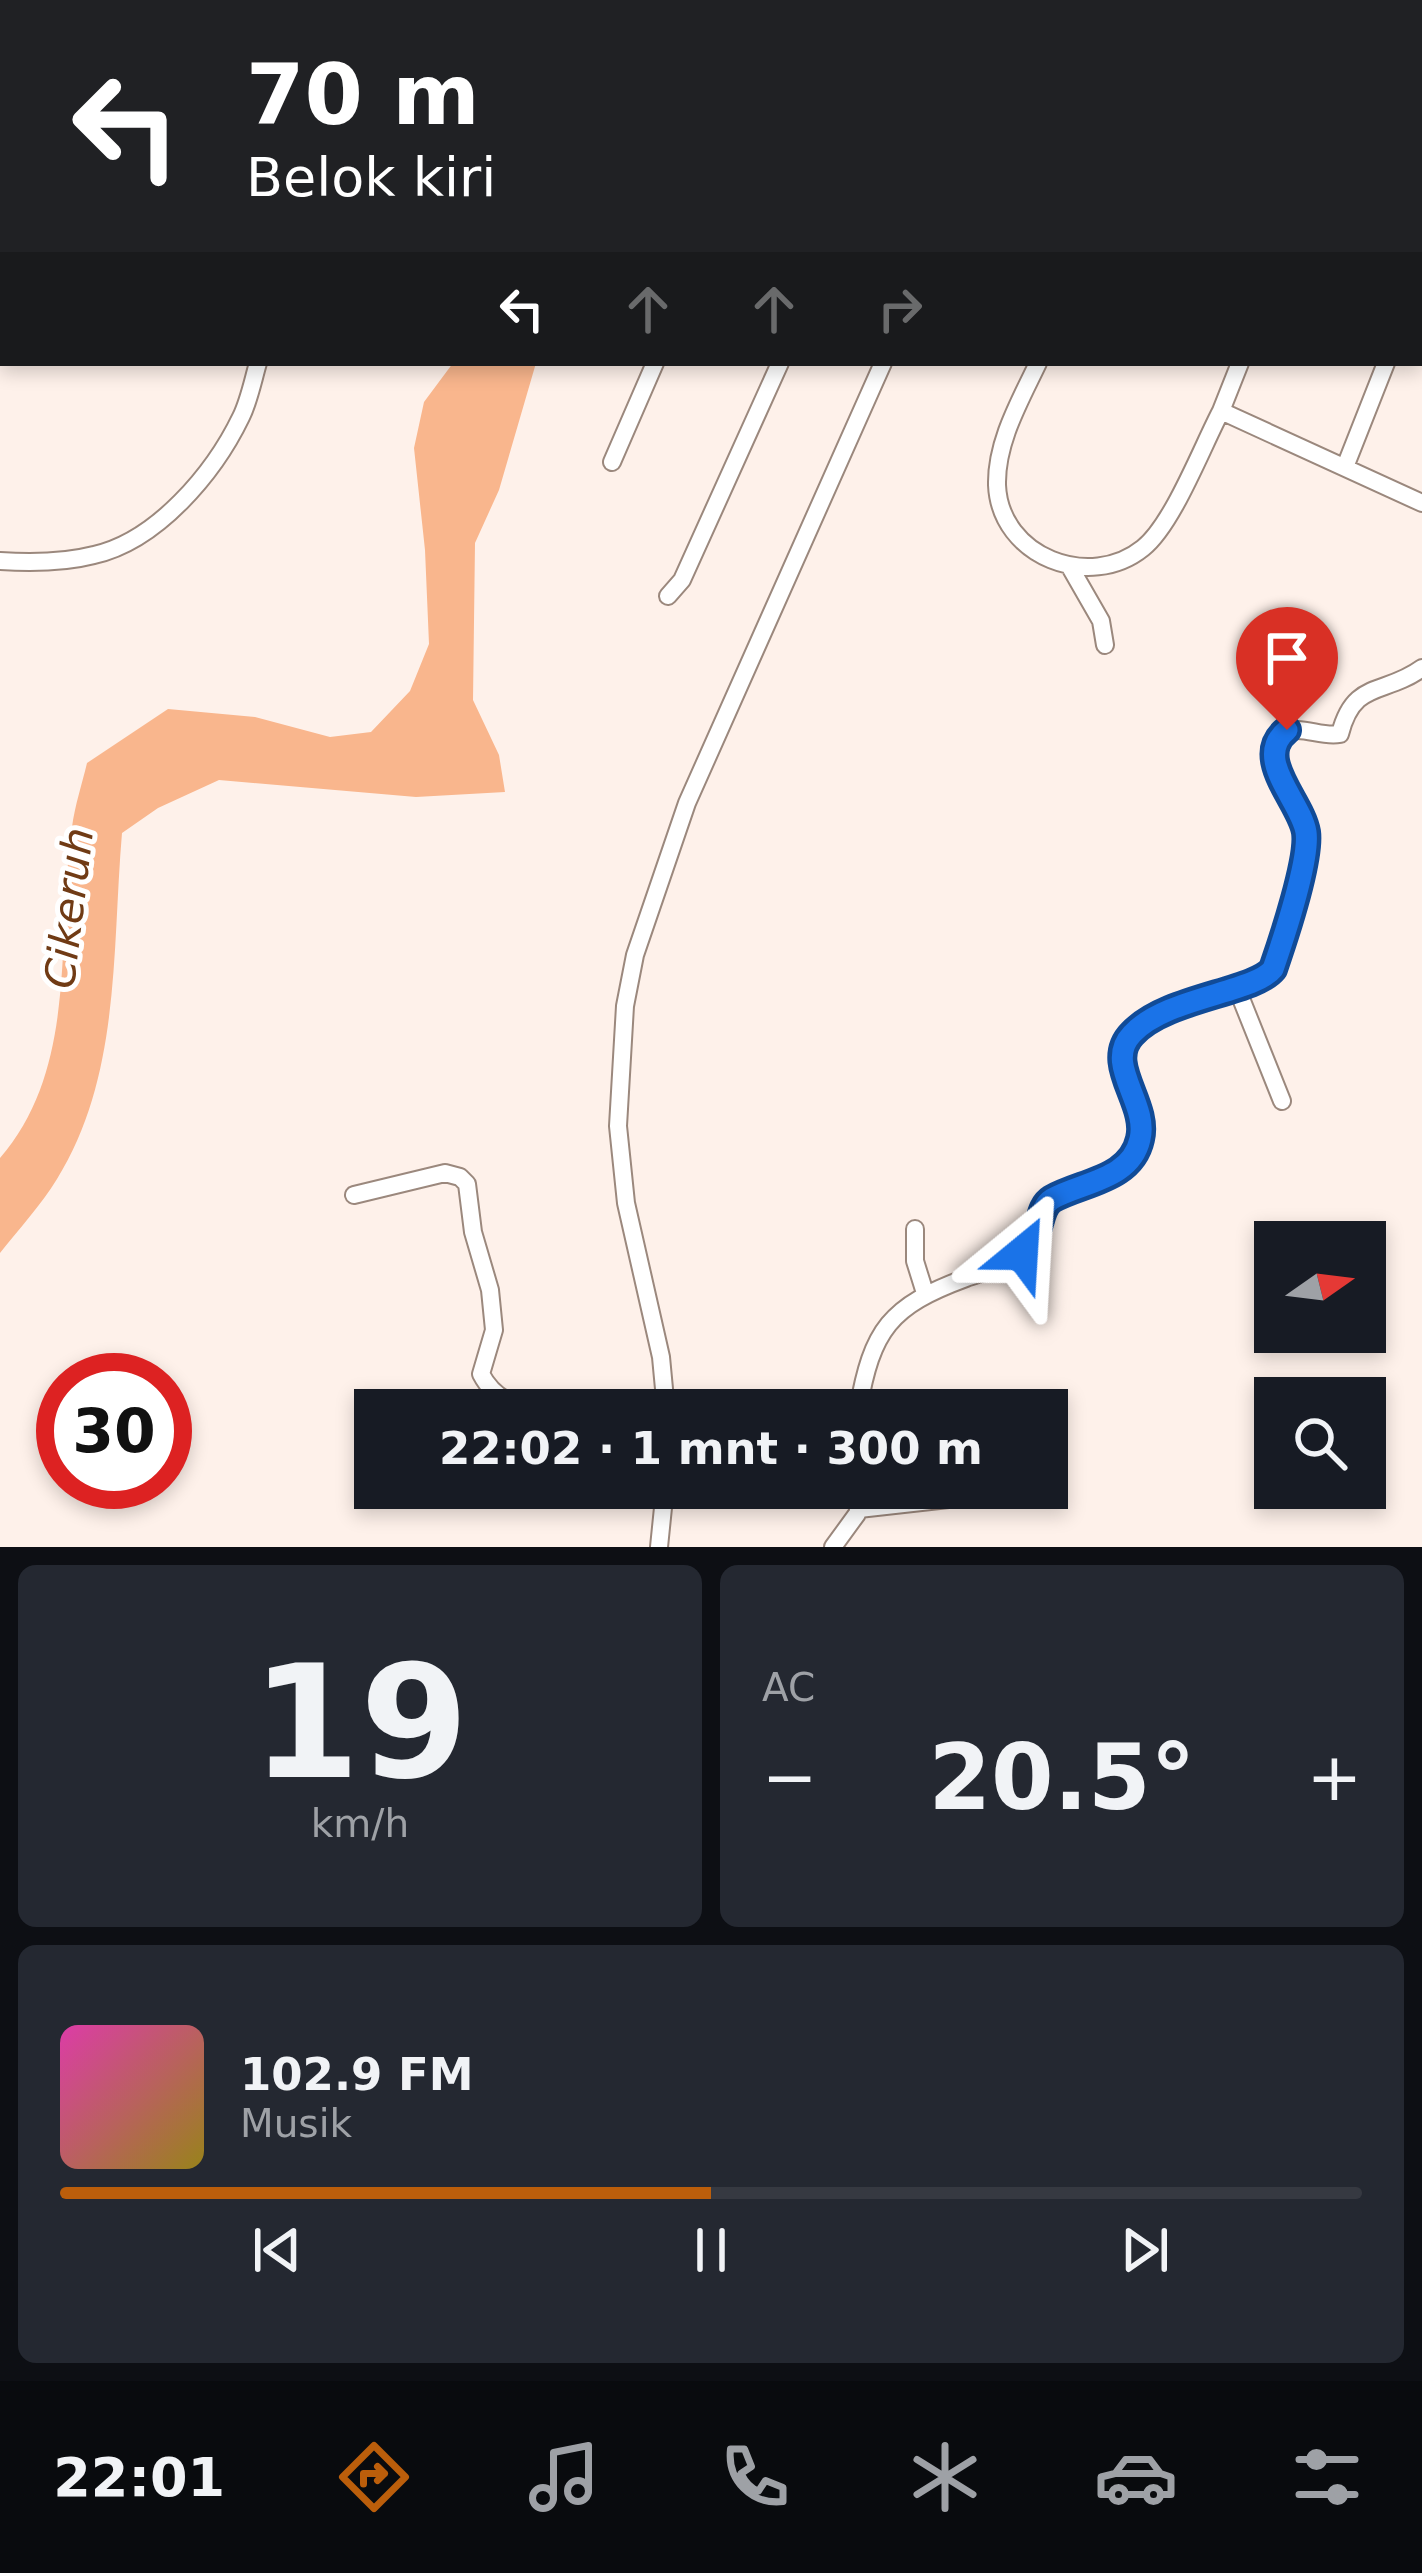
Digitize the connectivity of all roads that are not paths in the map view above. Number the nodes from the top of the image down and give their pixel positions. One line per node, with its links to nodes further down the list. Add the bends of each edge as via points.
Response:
1 (257, 366): 12 (street, via 242,416 185,500 139,536 97,555)
2 (654, 366): 9 (street)
3 (779, 366): 14 (street)
4 (882, 366): 23 (street, via 687,803 625,1006 618,1126)
5 (1036, 366): 13 (street, via 998,459 997,492 1018,536)
6 (1239, 366): 8 (street)
7 (1385, 366): 10 (street)
8 (1221, 411): 10 (street); 13 (street, via 1160,530 1142,549 1092,568)
9 (612, 463)
10 (1345, 467): 11 (street)
11 (1422, 503)
12 (0, 561)
13 (1070, 567): 15 (street, via 1101,621)
14 (668, 596)
15 (1105, 645)
16 (1422, 668): 17 (street, via 1359,695 1340,734 1280,734 1275,761 1304,825 1304,856 1273,969)
17 (1236, 986): 18 (street); 21 (street, via 1170,1009 1129,1036 1121,1059 1142,1124 1128,1160 1096,1184 1047,1203 1040,1231 1022,1253)
18 (1282, 1102)
19 (354, 1195): 22 (street, via 445,1173 467,1184 494,1317 481,1374)
20 (914, 1229): 21 (street)
21 (925, 1293): 24 (street, via 882,1330)
22 (493, 1389)
23 (664, 1389)
24 (864, 1389)
25 (663, 1509): 27 (street)
26 (860, 1509): 28 (street)
27 (659, 1547)
28 (833, 1547)

